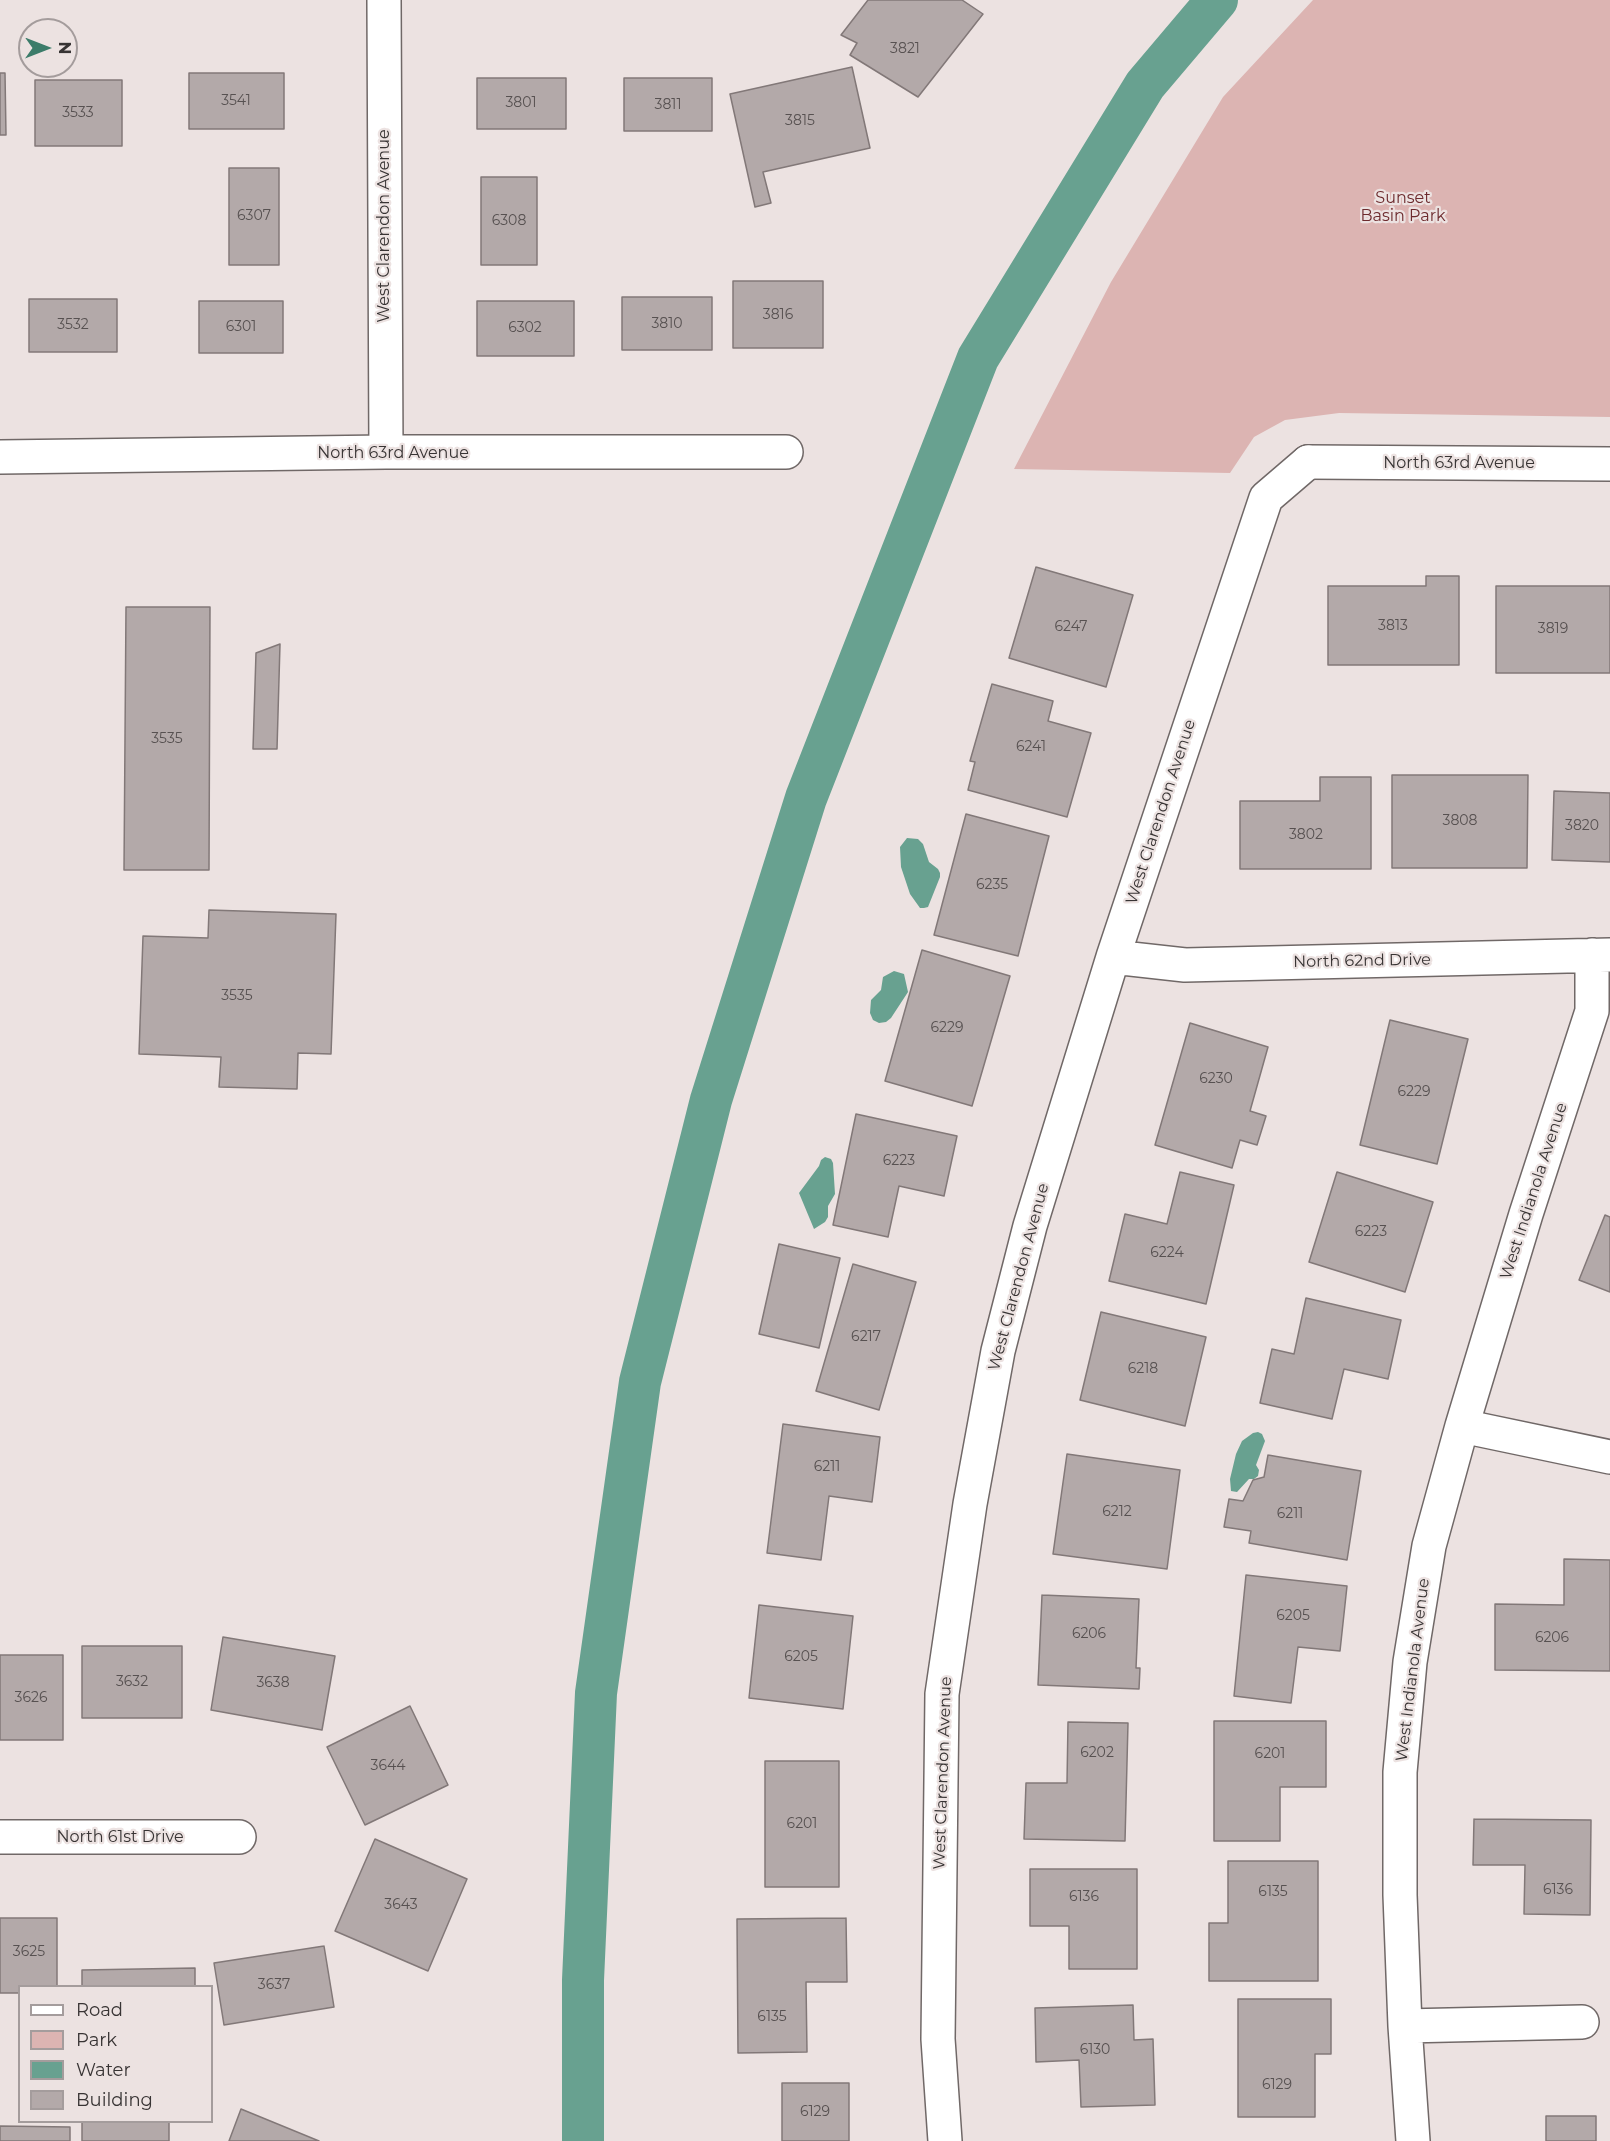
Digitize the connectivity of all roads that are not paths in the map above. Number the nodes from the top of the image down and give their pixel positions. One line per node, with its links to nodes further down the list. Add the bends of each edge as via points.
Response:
1 (384, 0): 2 (street, West Clarendon Avenue)
2 (386, 452): 3 (street, North 63rd Avenue); 4 (street, North 63rd Avenue)
3 (786, 452)
4 (0, 457)
5 (1308, 462): 6 (street, North 63rd Avenue); 8 (street, West Clarendon Avenue, via 1266,498)
6 (1610, 464)
7 (1601, 955): 8 (street, North 62nd Drive, via 1185,965); 9 (street, West Indianola Avenue, via 1592,1011)
8 (1113, 957): 15 (street, West Clarendon Avenue, via 1030,1226 998,1352 970,1504 942,1694 938,2039)
9 (1462, 1426): 10 (street); 14 (street, West Indianola Avenue, via 1429,1546 1410,1662 1400,1772)
10 (1610, 1457)
11 (0, 1838): 12 (street, North 61st Drive)
12 (239, 1838)
13 (1582, 2022): 14 (street)
14 (1405, 2026): 16 (street, West Indianola Avenue)
15 (945, 2141)
16 (1413, 2141)

